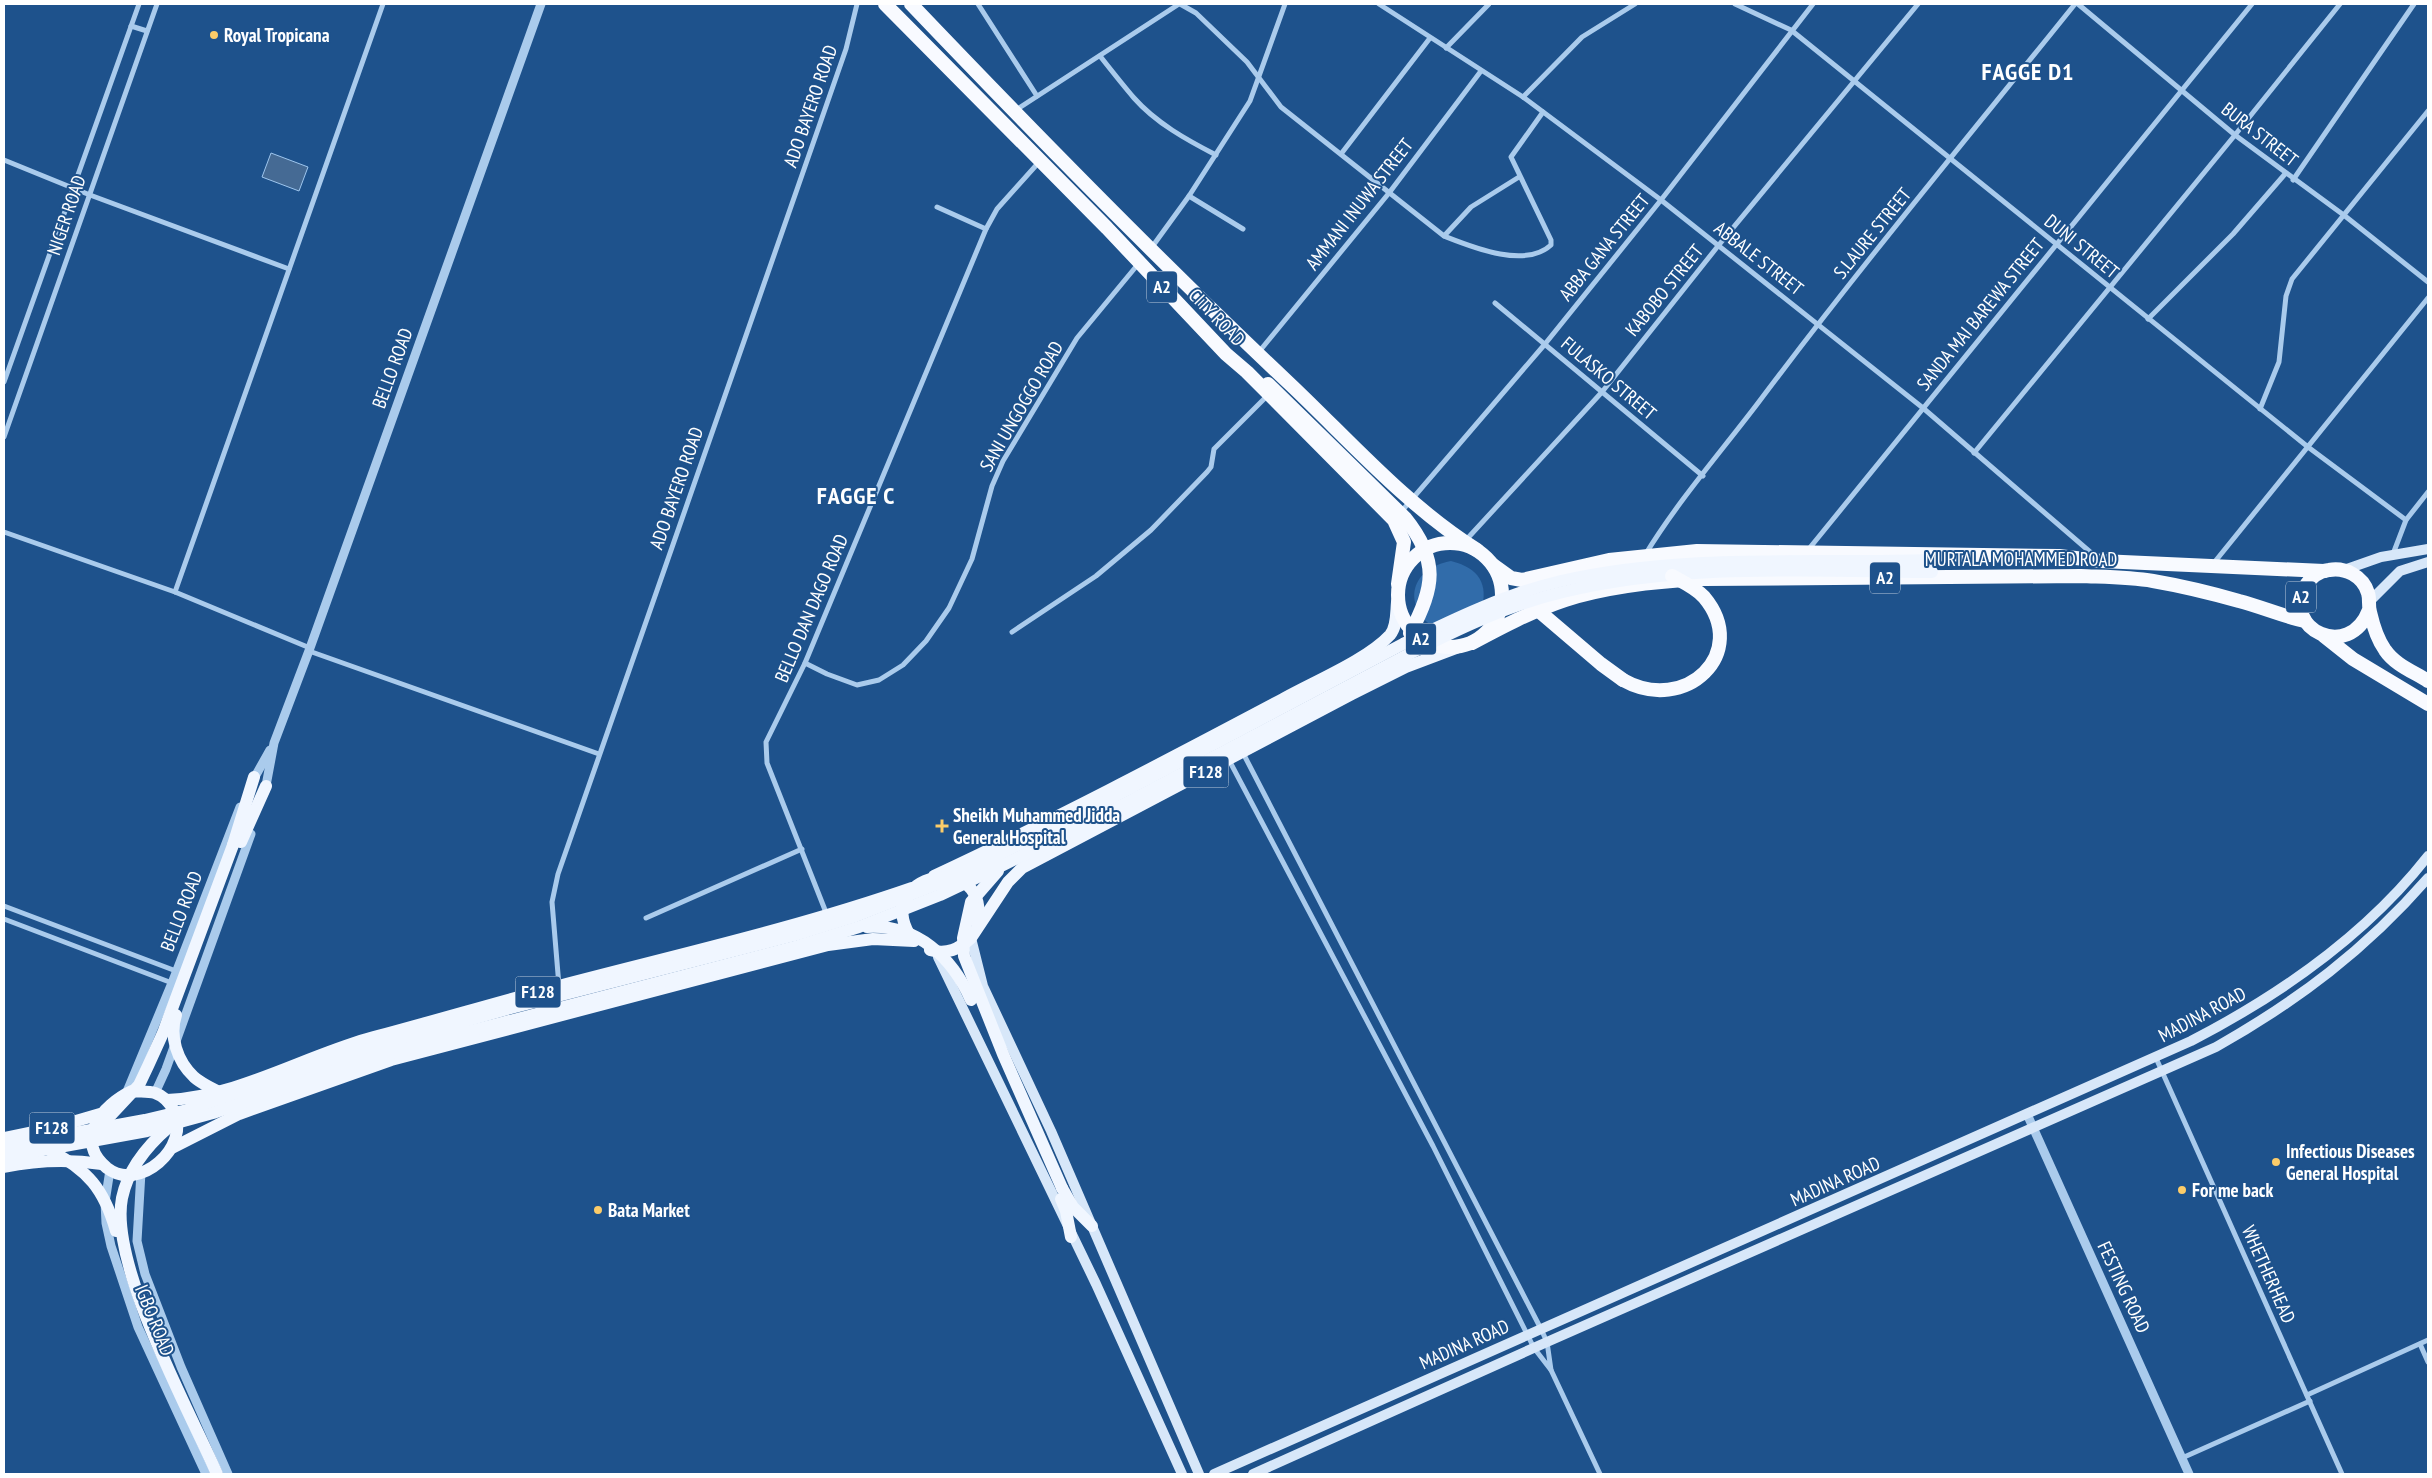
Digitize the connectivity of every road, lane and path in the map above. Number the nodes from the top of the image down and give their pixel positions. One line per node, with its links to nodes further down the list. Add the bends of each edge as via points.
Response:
1 (139, 4): 22 (street, NIGER ROAD)
2 (157, 4): 24 (street, NIGER ROAD)
3 (383, 4): 60 (street)
4 (541, 4): 110 (street, BELLO ROAD)
5 (857, 4): 116 (street, ADO BAYERO ROAD, via 843,58)
6 (886, 4): 42 (highway, CITY ROAD / A2)
7 (911, 4): 35 (highway, CITY ROAD / A2)
8 (978, 4): 32 (street)
9 (1180, 4): 27 (street); 29 (street, via 1196,13 1247,62)
10 (1285, 4): 29 (street)
11 (1378, 4): 25 (street, ABBALE STREET)
12 (1489, 4): 26 (street)
13 (1635, 4): 33 (street, via 1582,37)
14 (1735, 4): 21 (street, DUNI STREET)
15 (1813, 4): 23 (street, ABBA GANA STREET)
16 (1918, 4): 30 (street, KABOBO STREET)
17 (2077, 4): 31 (street, BURA STREET); 40 (street, S.LAURE STREET)
18 (2252, 4): 31 (street, SANDA MAI BAREWA STREET)
19 (2340, 4): 37 (street)
20 (2414, 4): 45 (street)
21 (1744, 6): 23 (street, DUNI STREET)
22 (131, 26): 24 (street); 46 (street, NIGER ROAD)
23 (1791, 30): 30 (street, DUNI STREET); 50 (street, ABBA GANA STREET)
24 (147, 31): 48 (street, NIGER ROAD)
25 (1430, 38): 26 (street, ABBALE STREET); 38 (street)
26 (1446, 48): 28 (street, ABBALE STREET)
27 (1100, 56): 32 (street); 39 (street, via 1145,108 1180,136)
28 (1481, 71): 33 (street, ABBALE STREET); 47 (street, AMMANI INUWA STREET)
29 (1257, 78): 38 (street, via 1281,107); 39 (street, via 1250,101)
30 (1856, 81): 40 (street, DUNI STREET); 57 (street, KABOBO STREET)
31 (2182, 90): 37 (street, BURA STREET); 56 (street, SANDA MAI BAREWA STREET)
32 (1037, 96): 35 (street)
33 (1523, 97): 36 (street, ABBALE STREET)
34 (2428, 110): 52 (street)
35 (1014, 112): 58 (highway, CITY ROAD / A2)
36 (1543, 112): 44 (street, via 1511,154); 50 (street, ABBALE STREET)
37 (2236, 136): 43 (street, BURA STREET); 62 (street)
38 (1341, 154): 47 (street)
39 (1216, 155): 49 (street)
40 (1950, 159): 56 (street, DUNI STREET); 66 (street, S.LAURE STREET)
41 (4, 160): 46 (street)
42 (1040, 160): 53 (street, BELLO DAN DAGO ROAD, via 997,209); 59 (highway, CITY ROAD / A2)
43 (2285, 174): 45 (street, BURA STREET); 65 (street, via 2233,234)
44 (1519, 177): 55 (street, via 1471,207); 55 (street, via 1551,240 1548,248 1513,256)
45 (2293, 180): 52 (street, BURA STREET)
46 (75, 188): 48 (street); 69 (street, NIGER ROAD)
47 (1389, 193): 55 (street); 68 (street, AMMANI INUWA STREET)
48 (90, 195): 60 (street); 74 (street, NIGER ROAD)
49 (1190, 196): 54 (street); 58 (street)
50 (1661, 200): 57 (street, ABBALE STREET); 67 (street, ABBA GANA STREET)
51 (937, 207): 53 (street)
52 (2345, 216): 61 (street, BURA STREET); 73 (street, via 2292,279 2286,296 2279,362)
53 (986, 229): 111 (street, BELLO DAN DAGO ROAD)
54 (1243, 229)
55 (1444, 236)
56 (2056, 245): 62 (street, DUNI STREET); 72 (street, SANDA MAI BAREWA STREET)
57 (1718, 246): 66 (street, ABBALE STREET); 71 (street, KABOBO STREET)
58 (1150, 248): 68 (highway, CITY ROAD / A2)
59 (1139, 262): 70 (highway, CITY ROAD / A2, via 1226,354 1247,372 1259,376); 111 (street, SANI UNGOGGO ROAD, via 1077,338 1003,461 992,486 972,559 949,608 926,641 903,665 879,680 857,685)
60 (289, 269): 101 (street)
61 (2428, 282)
62 (2110, 288): 65 (street, DUNI STREET); 76 (street)
63 (2428, 298): 75 (street)
64 (1494, 303): 67 (street, FULASKO STREET)
65 (2148, 318): 73 (street, DUNI STREET)
66 (1818, 323): 72 (street, ABBALE STREET); 77 (street, S.LAURE STREET)
67 (1545, 344): 71 (street, FULASKO STREET); 79 (street, ABBA GANA STREET)
68 (1258, 354): 79 (highway, CITY ROAD / A2)
69 (4, 382)
70 (1268, 389): 80 (highway, A2); 106 (street, via 1214,449 1207,472 1151,530 1096,576); 108 (highway, bridge, via 1416,531 1431,575 1427,598)
71 (1602, 392): 77 (street, FULASKO STREET); 83 (street, KABOBO STREET)
72 (1923, 408): 76 (street, ABBALE STREET); 86 (street, SANDA MAI BAREWA STREET)
73 (2260, 409): 75 (street, DUNI STREET)
74 (4, 437)
75 (2308, 447): 81 (street, DUNI STREET); 94 (street)
76 (1974, 453): 90 (street, ABBALE STREET)
77 (1703, 476): 89 (street, S.LAURE STREET, via 1668,518)
78 (2428, 492): 81 (street)
79 (1410, 501): 80 (street, ABBA GANA STREET); 83 (highway, CITY ROAD / A2)
80 (1394, 520): 100 (highway, A2, via 1404,542)
81 (2406, 520): 88 (street)
82 (4, 532): 101 (street)
83 (1464, 542): 85 (highway, CITY ROAD / A2)
84 (2428, 549): 88 (main road)
85 (1477, 550): 92 (highway, A2); 100 (highway, A2, via 1461,544 1429,547 1404,568)
86 (1807, 551): 87 (highway, MURTALA MOHAMMED ROAD / A2); 89 (highway, MURTALA MOHAMMED ROAD / A2, via 1696,551)
87 (1984, 555): 90 (highway, MURTALA MOHAMMED ROAD / A2, via 2059,556); 93 (main road)
88 (2393, 555): 95 (main road)
89 (1644, 557): 92 (highway, MURTALA MOHAMMED ROAD / A2, via 1609,560 1522,580 1505,575)
90 (2101, 561): 94 (highway, MURTALA MOHAMMED ROAD / A2)
91 (2428, 562): 103 (main road, via 2400,571)
92 (1493, 565): 99 (highway, A2)
93 (1931, 566): 97 (main road, bridge); 98 (main road); 108 (main road, bridge, via 1701,562 1605,572 1512,595)
94 (2210, 567): 96 (highway, MURTALA MOHAMMED ROAD / A2)
95 (2344, 570): 96 (highway, A2); 103 (highway, via 2362,581)
96 (2324, 571): 105 (highway, A2, via 2313,577 2303,592 2301,609)
97 (1672, 576): 104 (highway, bridge, via 1702,596 1718,626 1719,645 1715,655 1703,674 1684,687 1655,692 1634,686 1601,664); 123 (main road, bridge, via 1606,583 1563,592 1460,628)
98 (1987, 576): 104 (highway, MURTALA MOHAMMED ROAD / A2, via 1677,580 1608,590); 105 (highway, MURTALA MOHAMMED ROAD / A2, via 2080,576 2152,581)
99 (1500, 579): 104 (highway); 109 (highway, A2, via 1500,609 1494,623 1484,635)
100 (1398, 584): 102 (highway, A2)
101 (175, 592): 110 (street)
102 (1397, 602): 109 (highway, A2, via 1404,622 1418,638 1437,647); 124 (main road, F128, via 1391,634 1367,653 1002,845)
103 (2369, 606): 107 (highway, A2, via 2365,621 2357,630 2347,636); 112 (highway, via 2375,632 2386,653)
104 (1538, 610): 109 (highway, MURTALA MOHAMMED ROAD / A2)
105 (2305, 621): 107 (highway, A2)
106 (1012, 632)
107 (2323, 636): 113 (highway, A2)
108 (1407, 638): 142 (main road, bridge, via 1078,815 935,885 865,913 795,935 511,1008 349,1054)
109 (1465, 645): 115 (main road, F128, via 1406,667)
110 (310, 650): 114 (street, BELLO ROAD); 116 (street)
111 (805, 663): 121 (street, BELLO DAN DAGO ROAD, via 766,742 764,754)
112 (2428, 681)
113 (2428, 704)
114 (274, 743): 118 (street, BELLO ROAD); 119 (street, BELLO ROAD)
115 (1243, 753): 117 (main road, F128); 162 (street)
116 (599, 754): 137 (street, ADO BAYERO ROAD, via 558,874 552,902)
117 (1229, 760): 132 (main road, F128, via 1022,868 1008,882); 163 (street, via 1433,1146)
118 (254, 777): 120 (main road); 135 (street, BELLO ROAD, via 236,814)
119 (266, 786): 120 (main road); 140 (street, BELLO ROAD)
120 (236, 846): 142 (main road, bridge, via 174,1022 173,1035 178,1053 194,1077); 148 (main road, bridge, via 148,1066 134,1091)
121 (802, 849): 128 (street, BELLO DAN DAGO ROAD); 129 (street)
122 (2428, 856): 138 (main road, MADINA ROAD, via 2380,908 2319,962 2256,1006)
123 (1003, 865): 131 (main road, bridge, via 940,896); 159 (main road, bridge, via 971,902 963,938 964,956)
124 (930, 878): 126 (main road, F128); 132 (main road, via 952,878 970,888 980,914)
125 (2428, 878): 139 (main road, MADINA ROAD, via 2382,926 2301,995 2216,1047)
126 (912, 888): 128 (main road, F128); 133 (main road, via 904,910 904,921)
127 (4, 906): 135 (street)
128 (826, 914): 137 (main road, F128, via 658,962)
129 (646, 918)
130 (4, 919): 136 (street)
131 (859, 927): 146 (main road, bridge, via 352,1064); 159 (main road, bridge, via 878,926 915,935 949,961 964,984)
132 (974, 933): 134 (main road, F128, via 953,951); 160 (main road, via 983,986 1034,1090)
133 (914, 941): 134 (main road, F128); 151 (main road, F128, via 873,940 828,945 400,1058 239,1114)
134 (936, 952): 161 (main road)
135 (176, 971): 136 (street, BELLO ROAD)
136 (172, 983): 141 (street, BELLO ROAD)
137 (559, 986): 143 (main road, F128, via 340,1047 211,1094)
138 (2156, 1058): 139 (street, WHETHERHEAD); 145 (main road, MADINA ROAD)
139 (2163, 1071): 147 (main road, MADINA ROAD); 170 (street, WHETHERHEAD)
140 (155, 1093): 141 (main road, via 132,1091); 143 (main road)
141 (126, 1094): 144 (main road, F128)
142 (228, 1096): 148 (main road, bridge, via 187,1110)
143 (167, 1100): 151 (main road, via 178,1126)
144 (100, 1114): 149 (main road, F128); 155 (main road, via 92,1146)
145 (2027, 1114): 147 (street, FESTING ROAD); 157 (main road, MADINA ROAD)
146 (172, 1125): 152 (main road, bridge); 175 (main road, bridge, via 148,1148 128,1180 120,1216 122,1232 126,1256 156,1338)
147 (2033, 1128): 158 (main road, MADINA ROAD); 172 (street, FESTING ROAD)
148 (97, 1130): 150 (main road, bridge)
149 (4, 1138)
150 (4, 1146)
151 (172, 1148): 156 (main road, F128, via 163,1159)
152 (49, 1150): 153 (main road, bridge); 174 (main road, bridge, via 82,1170 102,1194 137,1305)
153 (4, 1158)
154 (4, 1167): 155 (main road, F128, via 32,1161 70,1160)
155 (106, 1167): 156 (main road, F128, via 129,1175); 173 (street, IGBO ROAD, via 106,1223 117,1264 138,1327)
156 (141, 1172): 176 (street, IGBO ROAD, via 137,1241 145,1274)
157 (1897, 1173): 158 (street); 162 (main road, MADINA ROAD)
158 (1903, 1185): 165 (main road, MADINA ROAD)
159 (1059, 1189): 160 (main road); 161 (main road)
160 (1092, 1226): 178 (main road)
161 (1071, 1237): 177 (main road, via 1096,1284)
162 (1541, 1329): 163 (main road, MADINA ROAD); 165 (street)
163 (1528, 1334): 167 (street); 179 (main road, MADINA ROAD)
164 (2428, 1340): 166 (street)
165 (1547, 1342): 167 (main road, MADINA ROAD); 169 (street)
166 (2420, 1344): 168 (street); 170 (street)
167 (1534, 1348): 169 (street); 180 (main road, MADINA ROAD)
168 (2428, 1362)
169 (1551, 1370): 181 (street)
170 (2307, 1395): 171 (street, WHETHERHEAD)
171 (2310, 1401): 172 (street); 183 (street, WHETHERHEAD)
172 (2182, 1458): 182 (street, FESTING ROAD)
173 (206, 1474)
174 (212, 1474)
175 (217, 1474)
176 (228, 1474)
177 (1182, 1474)
178 (1199, 1474)
179 (1214, 1474)
180 (1253, 1474)
181 (1600, 1474)
182 (2189, 1474)
183 (2342, 1474)

